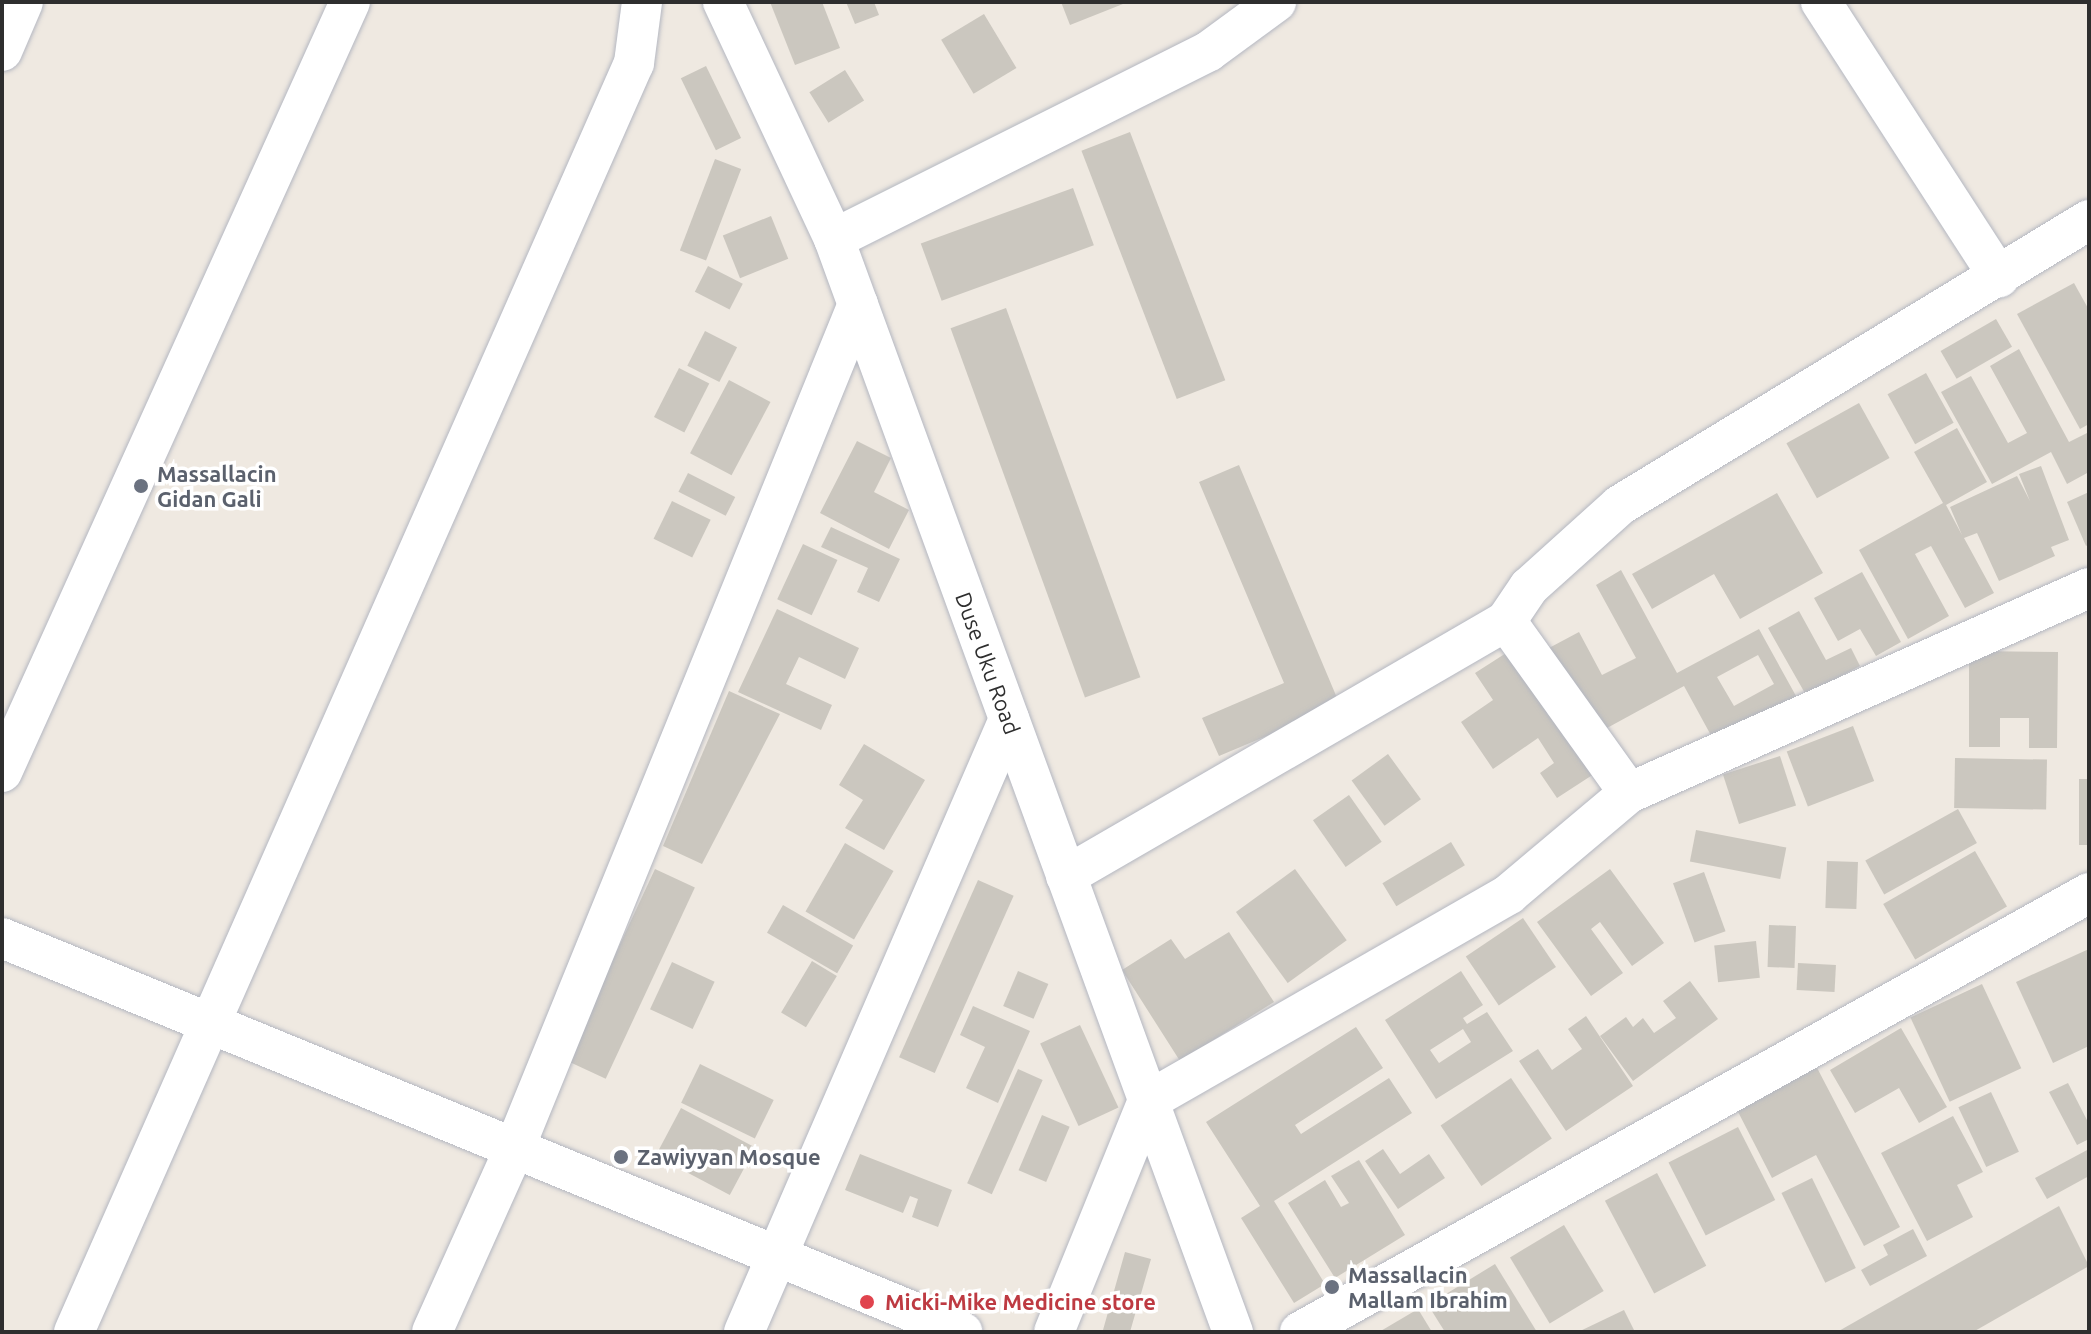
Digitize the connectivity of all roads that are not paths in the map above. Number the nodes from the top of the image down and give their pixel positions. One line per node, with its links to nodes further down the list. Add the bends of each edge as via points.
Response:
1 (23, 2): 7 (street)
2 (350, 2): 15 (street)
3 (642, 2): 20 (street, via 634,63)
4 (723, 2): 9 (street, Duse Uku Road)
5 (1276, 2): 9 (street, via 1209,51)
6 (1821, 2): 10 (street)
7 (2, 51)
8 (2089, 220): 10 (street)
9 (834, 239): 11 (street, Duse Uku Road)
10 (1999, 277): 13 (street, via 1620,505 1529,587)
11 (858, 304): 14 (street, Duse Uku Road); 22 (street)
12 (2089, 588): 16 (street)
13 (1506, 621): 16 (street); 17 (street)
14 (1009, 719): 17 (street, Duse Uku Road); 23 (street)
15 (2, 772)
16 (1629, 793): 21 (street, via 1509,894)
17 (1066, 876): 21 (street, Duse Uku Road)
18 (2089, 893): 30 (street)
19 (2, 938): 20 (street)
20 (211, 1023): 22 (street); 24 (street)
21 (1148, 1101): 28 (street); 29 (street, Duse Uku Road)
22 (515, 1147): 23 (street); 25 (street)
23 (778, 1255): 26 (street); 27 (street)
24 (74, 1332)
25 (432, 1332)
26 (744, 1332)
27 (962, 1332)
28 (1054, 1332)
29 (1233, 1332)
30 (1300, 1332)

